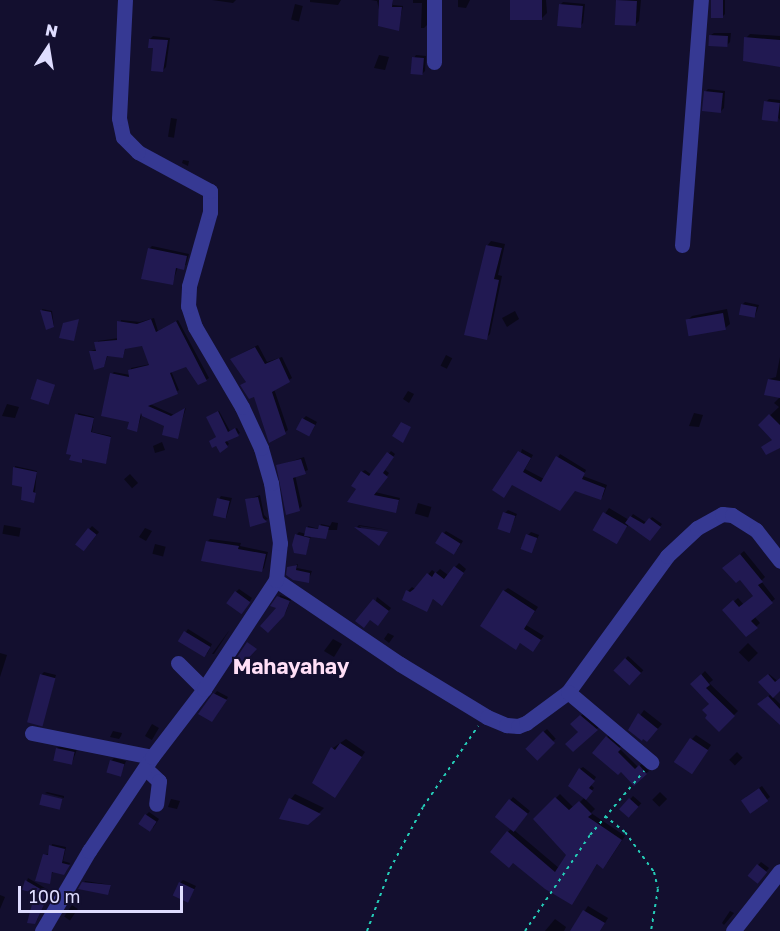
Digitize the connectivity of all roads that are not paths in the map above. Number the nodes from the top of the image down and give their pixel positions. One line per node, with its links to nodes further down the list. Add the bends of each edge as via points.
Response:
1 (125, 0): 7 (street, via 119,118 123,137 138,152 210,191 210,212 189,286 188,306 195,327 261,448 272,483 280,543)
2 (434, 0): 4 (street)
3 (701, 0): 5 (street)
4 (434, 62)
5 (682, 246)
6 (780, 561): 10 (street, via 743,519 722,514 710,519 667,556)
7 (276, 580): 9 (street); 10 (street, via 487,717 518,726)
8 (178, 663): 9 (street)
9 (204, 689): 13 (street)
10 (568, 692): 12 (street)
11 (32, 733): 13 (street)
12 (651, 762)
13 (148, 763): 14 (street, via 159,781); 16 (street)
14 (156, 804)
15 (780, 871): 17 (street)
16 (42, 931)
17 (733, 931)

